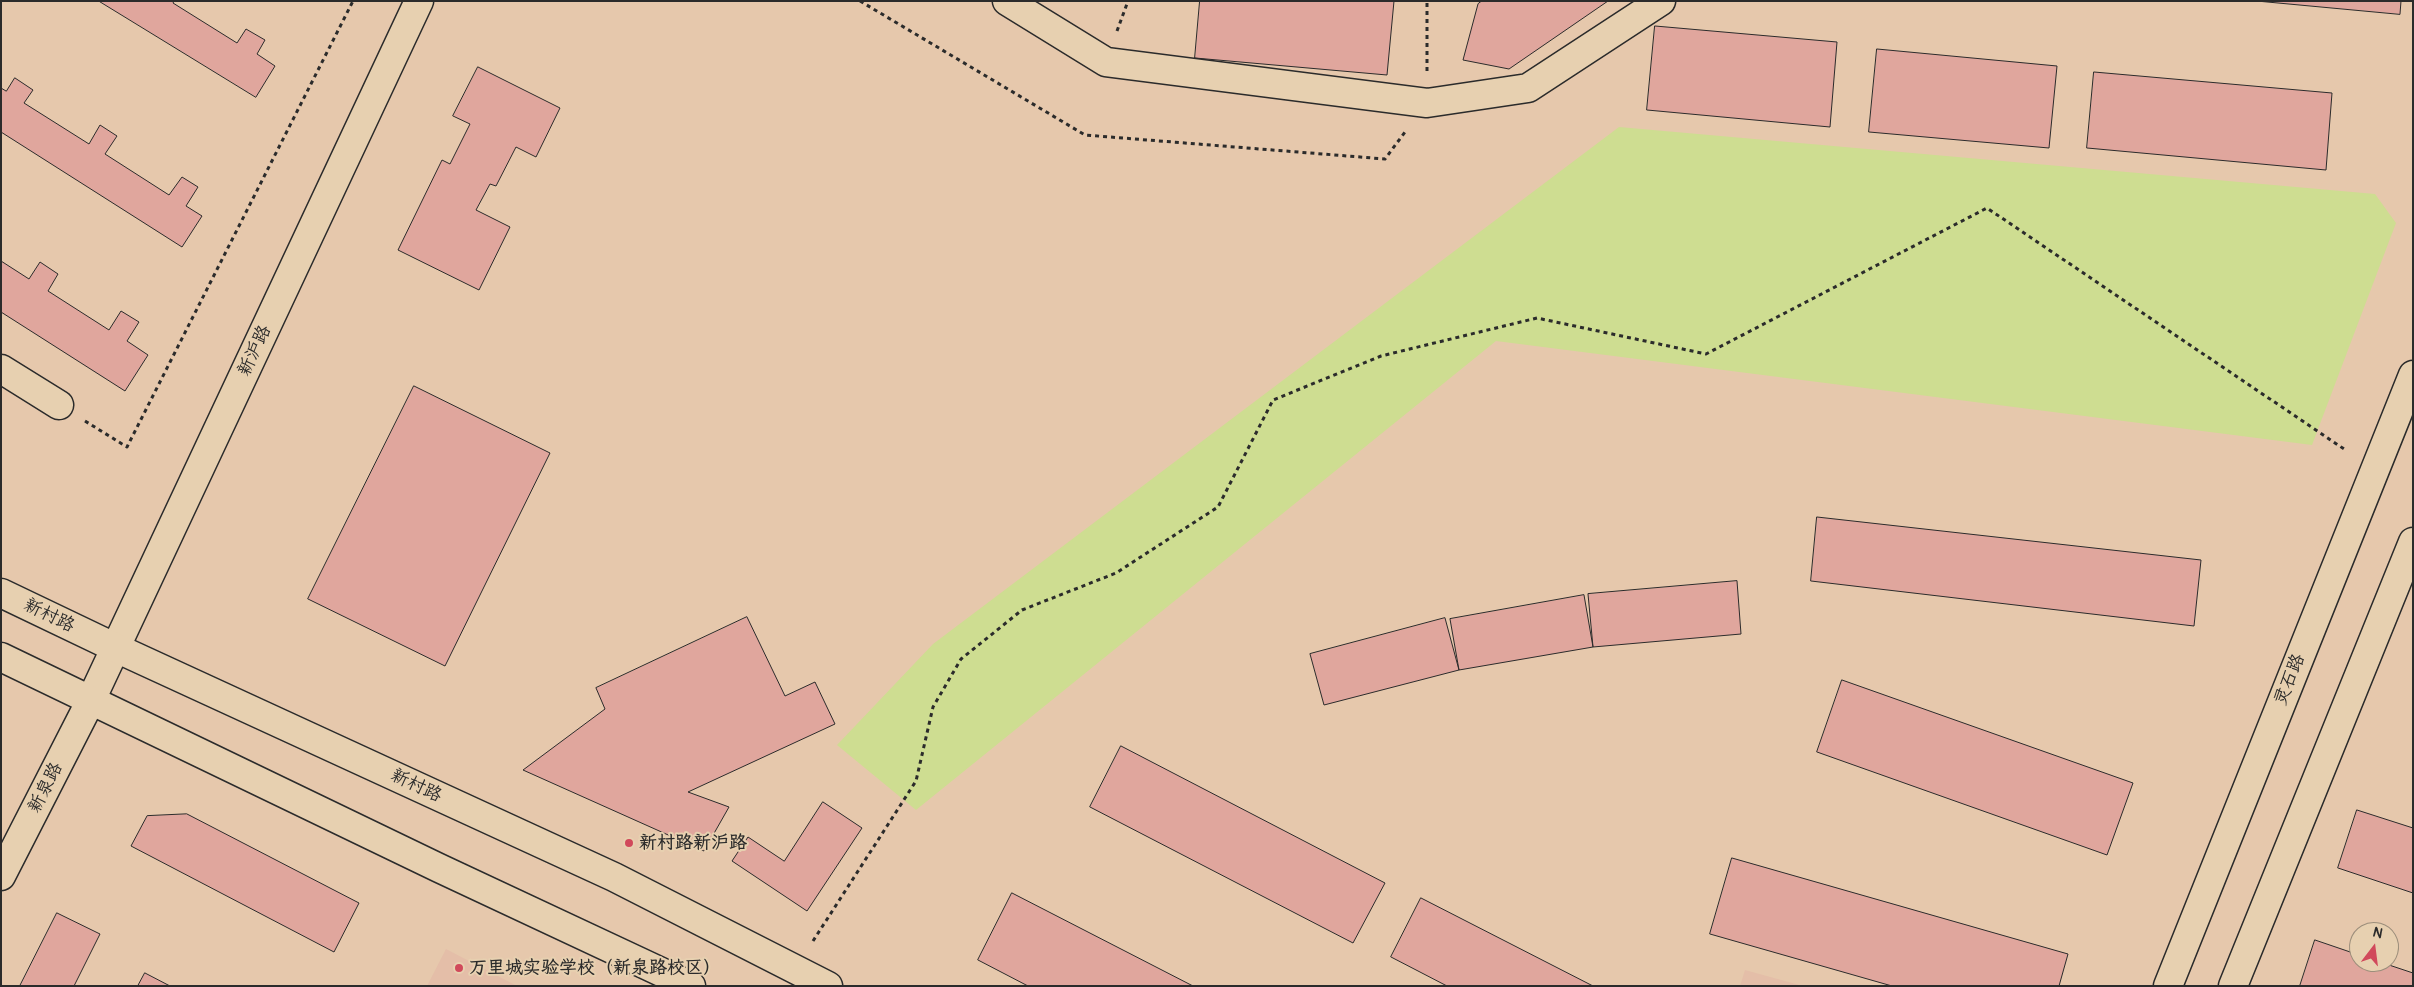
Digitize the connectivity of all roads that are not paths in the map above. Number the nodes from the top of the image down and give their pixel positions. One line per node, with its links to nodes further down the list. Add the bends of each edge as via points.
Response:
1 (419, 1): 9 (main road, 新沪路)
2 (1007, 1): 3 (main road, via 1106,62 1427,103 1528,88)
3 (1661, 1)
4 (1, 368): 6 (main road)
5 (2413, 375): 15 (main road, 灵石路)
6 (59, 405)
7 (2413, 542): 16 (main road)
8 (1, 593): 9 (main road, 新村路)
9 (116, 648): 11 (main road, 新沪路); 14 (main road, 新村路, via 614,877)
10 (1, 657): 11 (main road)
11 (91, 700): 12 (main road, 新泉路); 13 (main road)
12 (1, 876)
13 (692, 986)
14 (828, 986)
15 (2168, 986)
16 (2233, 986)

